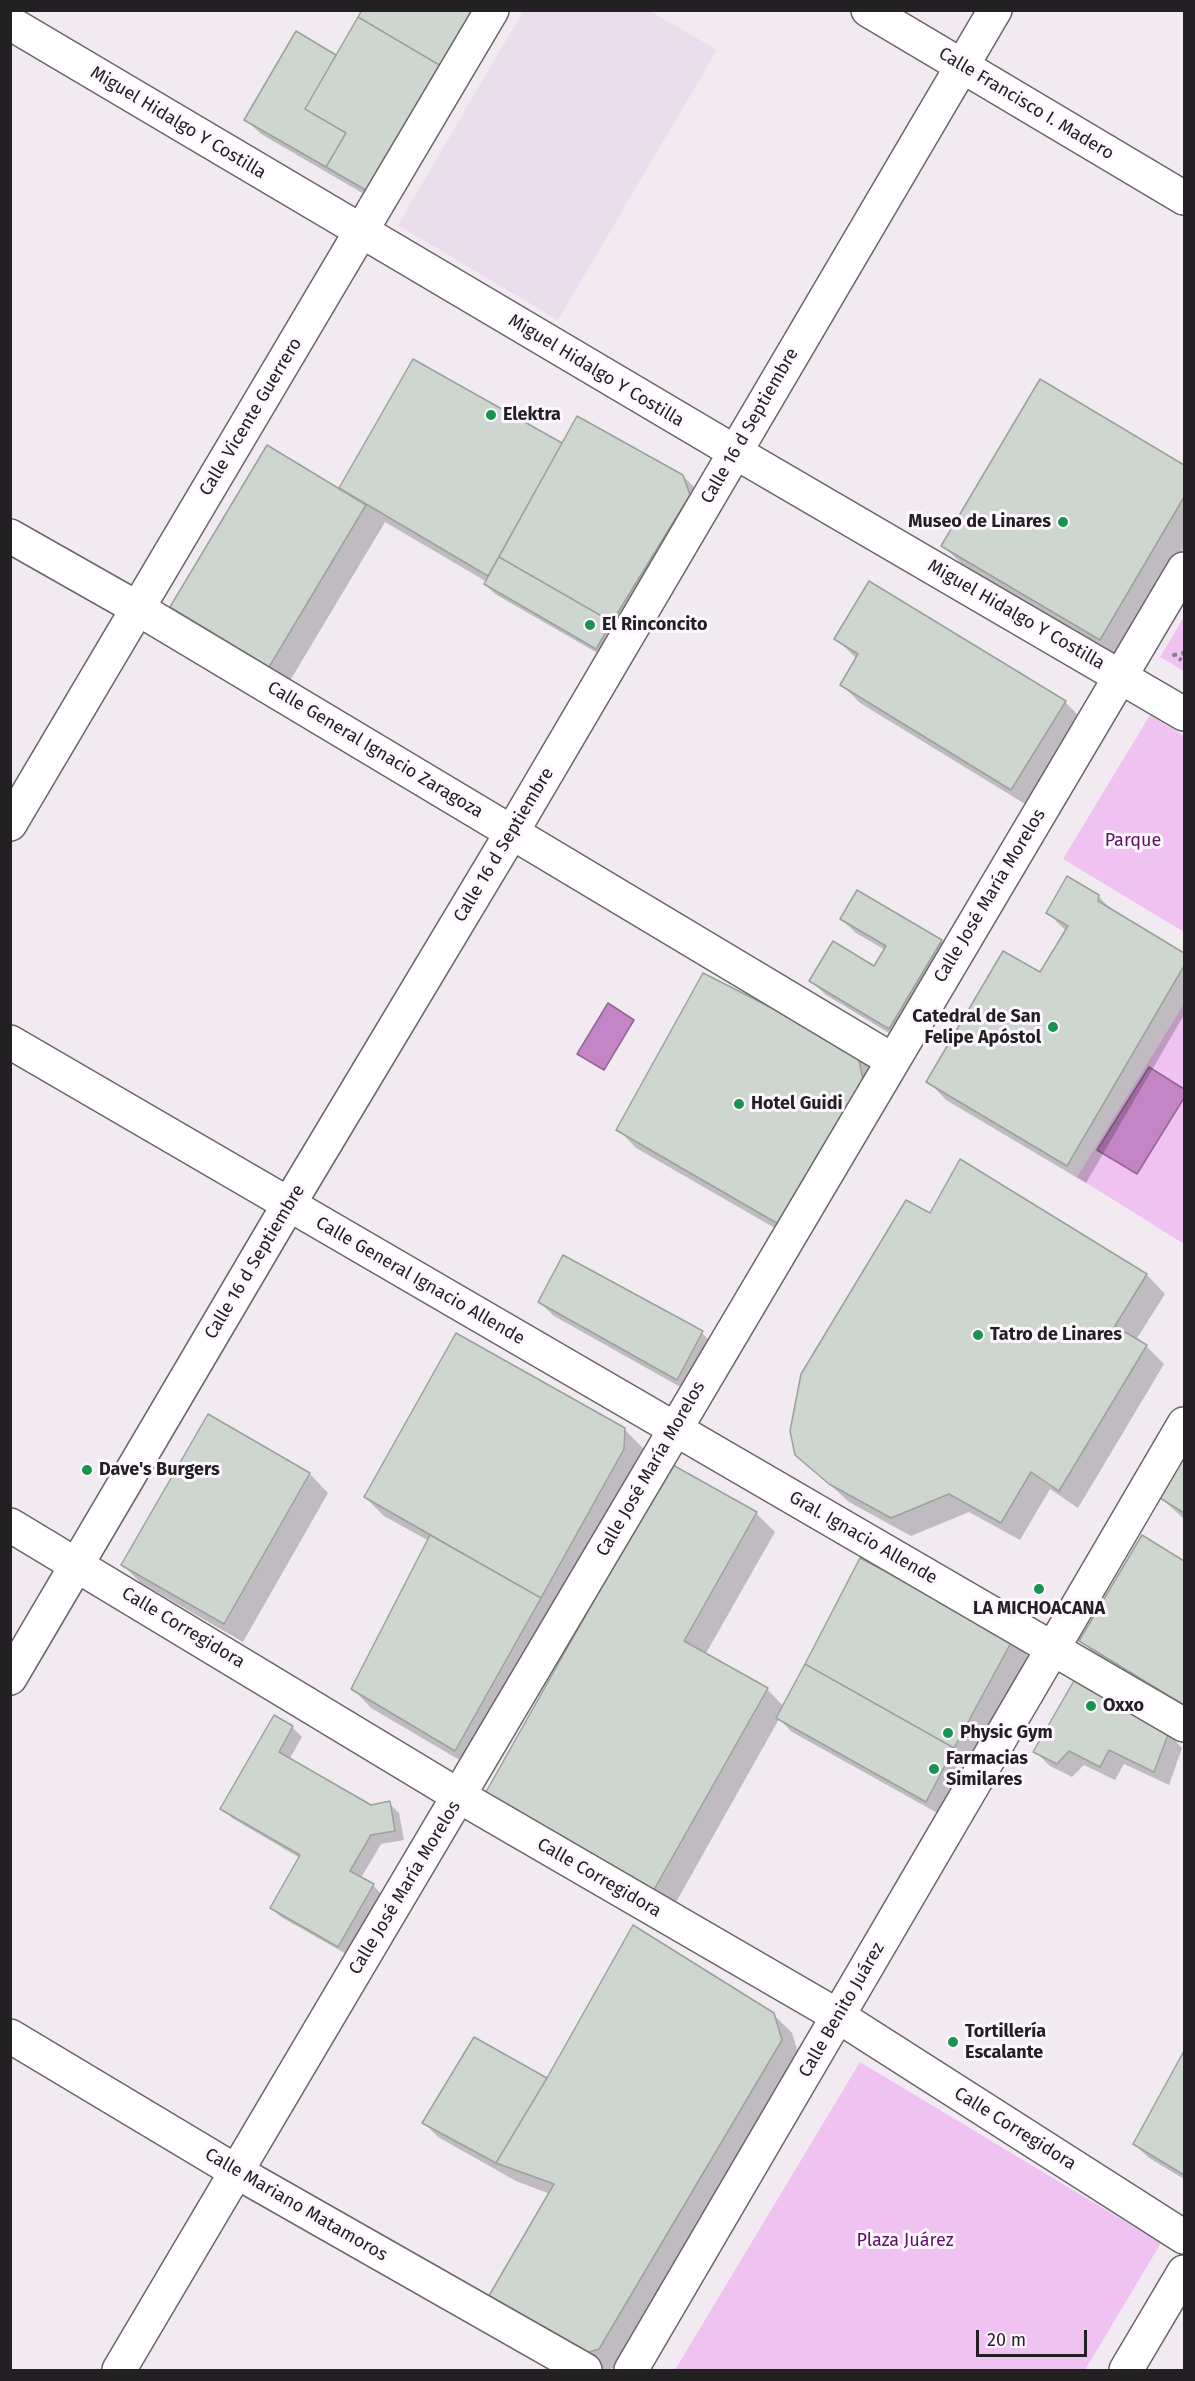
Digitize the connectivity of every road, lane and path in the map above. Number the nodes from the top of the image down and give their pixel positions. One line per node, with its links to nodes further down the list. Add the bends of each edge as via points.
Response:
1 (492, 10): 7 (street, Calle Vicente Guerrero)
2 (868, 10): 5 (street, Calle Francisco I. Madero)
3 (995, 10): 5 (street, Calle 16 d Septiembre)
4 (10, 23): 7 (street, Miguel Hidalgo Y Costilla)
5 (962, 66): 6 (street, Calle Francisco I. Madero); 8 (street, Calle 16 d Septiembre)
6 (1185, 198)
7 (362, 232): 8 (street, Miguel Hidalgo Y Costilla); 11 (street, Calle Vicente Guerrero)
8 (735, 452): 14 (street, Miguel Hidalgo Y Costilla); 17 (street, Calle 16 d Septiembre)
9 (10, 536): 11 (street, Calle General Ignacio Zaragoza)
10 (1185, 569): 14 (street, Calle José María Morelos)
11 (137, 608): 16 (street, Calle Vicente Guerrero); 17 (street, Calle General Ignacio Zaragoza)
12 (1185, 653): 13 (path)
13 (1174, 655)
14 (1122, 677): 15 (street, Miguel Hidalgo Y Costilla); 19 (street, Calle José María Morelos)
15 (1185, 714)
16 (10, 824)
17 (512, 832): 19 (street, Calle General Ignacio Zaragoza); 20 (street, Calle 16 d Septiembre)
18 (10, 1042): 20 (street, Calle General Ignacio Allende)
19 (892, 1060): 22 (street, Calle José María Morelos)
20 (289, 1204): 22 (street, Calle General Ignacio Allende); 24 (street, Calle 16 d Septiembre)
21 (1185, 1424): 25 (street, Calle Benito Juárez)
22 (675, 1428): 25 (street, Gral. Ignacio Allende); 28 (street, Calle José María Morelos)
23 (10, 1525): 24 (street, Calle Corregidora)
24 (76, 1563): 26 (street, Calle 16 d Septiembre); 28 (street, Calle Corregidora)
25 (1052, 1648): 27 (street); 29 (street, Calle Benito Juárez)
26 (10, 1678)
27 (1185, 1725)
28 (459, 1796): 29 (street, Calle Corregidora); 31 (street, Calle José María Morelos)
29 (838, 2016): 32 (street, Calle Corregidora); 36 (street, Calle Benito Juárez)
30 (10, 2036): 31 (street, Calle Mariano Matamoros)
31 (237, 2172): 34 (street, Calle José María Morelos); 35 (street, Calle Mariano Matamoros)
32 (1185, 2236)
33 (1185, 2272): 37 (street)
34 (119, 2370)
35 (585, 2370)
36 (631, 2370)
37 (1126, 2370)

